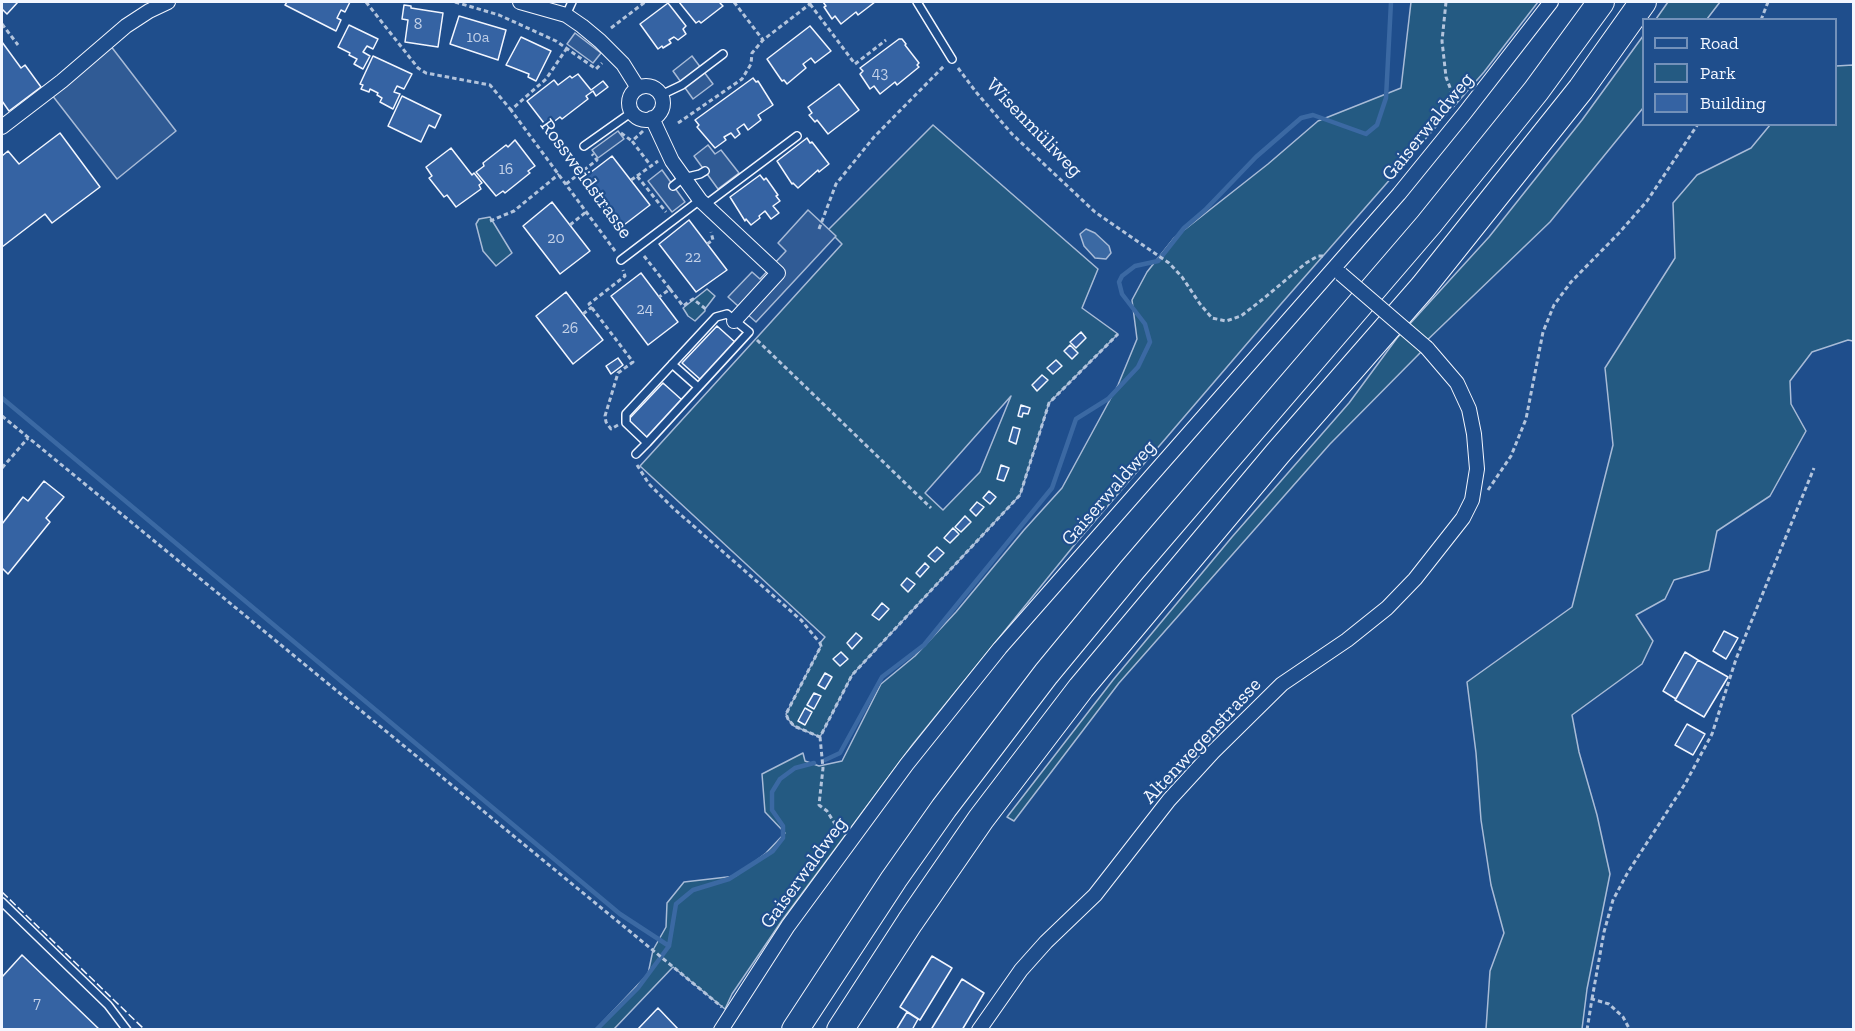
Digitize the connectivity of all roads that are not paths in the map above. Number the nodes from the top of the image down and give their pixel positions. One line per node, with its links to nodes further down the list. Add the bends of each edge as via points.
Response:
1 (168, 2): 15 (street, via 126,26)
2 (520, 2): 8 (street)
3 (572, 2): 8 (lane)
4 (918, 2): 10 (lane)
5 (1551, 2): 22 (street, Gaiserwaldweg)
6 (1601, 2): 31 (highway, via 1485,157 1046,674 894,879)
7 (1643, 2): 32 (highway, via 1581,89 1423,287 1082,688 963,844)
8 (566, 15): 11 (street, via 623,64)
9 (723, 54): 12 (lane, via 682,85)
10 (952, 59)
11 (638, 88): 12 (street, via 648,86); 13 (street, via 630,96)
12 (661, 95): 14 (street, via 663,106)
13 (632, 112): 14 (street, via 641,119); 17 (lane)
14 (653, 120): 19 (street)
15 (2, 127)
16 (797, 136): 20 (lane, Rossweidstrasse)
17 (584, 146)
18 (705, 171): 19 (lane)
19 (678, 182): 20 (street)
20 (702, 202): 21 (lane, Rossweidstrasse); 23 (street, via 778,273)
21 (621, 260)
22 (1337, 268): 30 (street, Gaiserwaldweg, via 1000,648 907,764 788,926); 33 (street, Altenwegenstrasse, bridge, via 1427,348 1457,383 1469,409 1474,434 1477,469 1472,500 1447,539 1387,608 1282,684 1213,752 1169,800 1095,895 1021,970)
23 (734, 321): 24 (lane, via 727,315 716,317); 25 (lane, via 749,332)
24 (672, 363): 25 (lane); 26 (lane, via 625,417 626,423)
25 (698, 387): 26 (lane)
26 (647, 443): 27 (lane)
27 (636, 454)
28 (2, 902): 29 (lane, via 108,1005)
29 (127, 1029)
30 (721, 1029)
31 (795, 1029)
32 (840, 1029)
33 (979, 1029)

